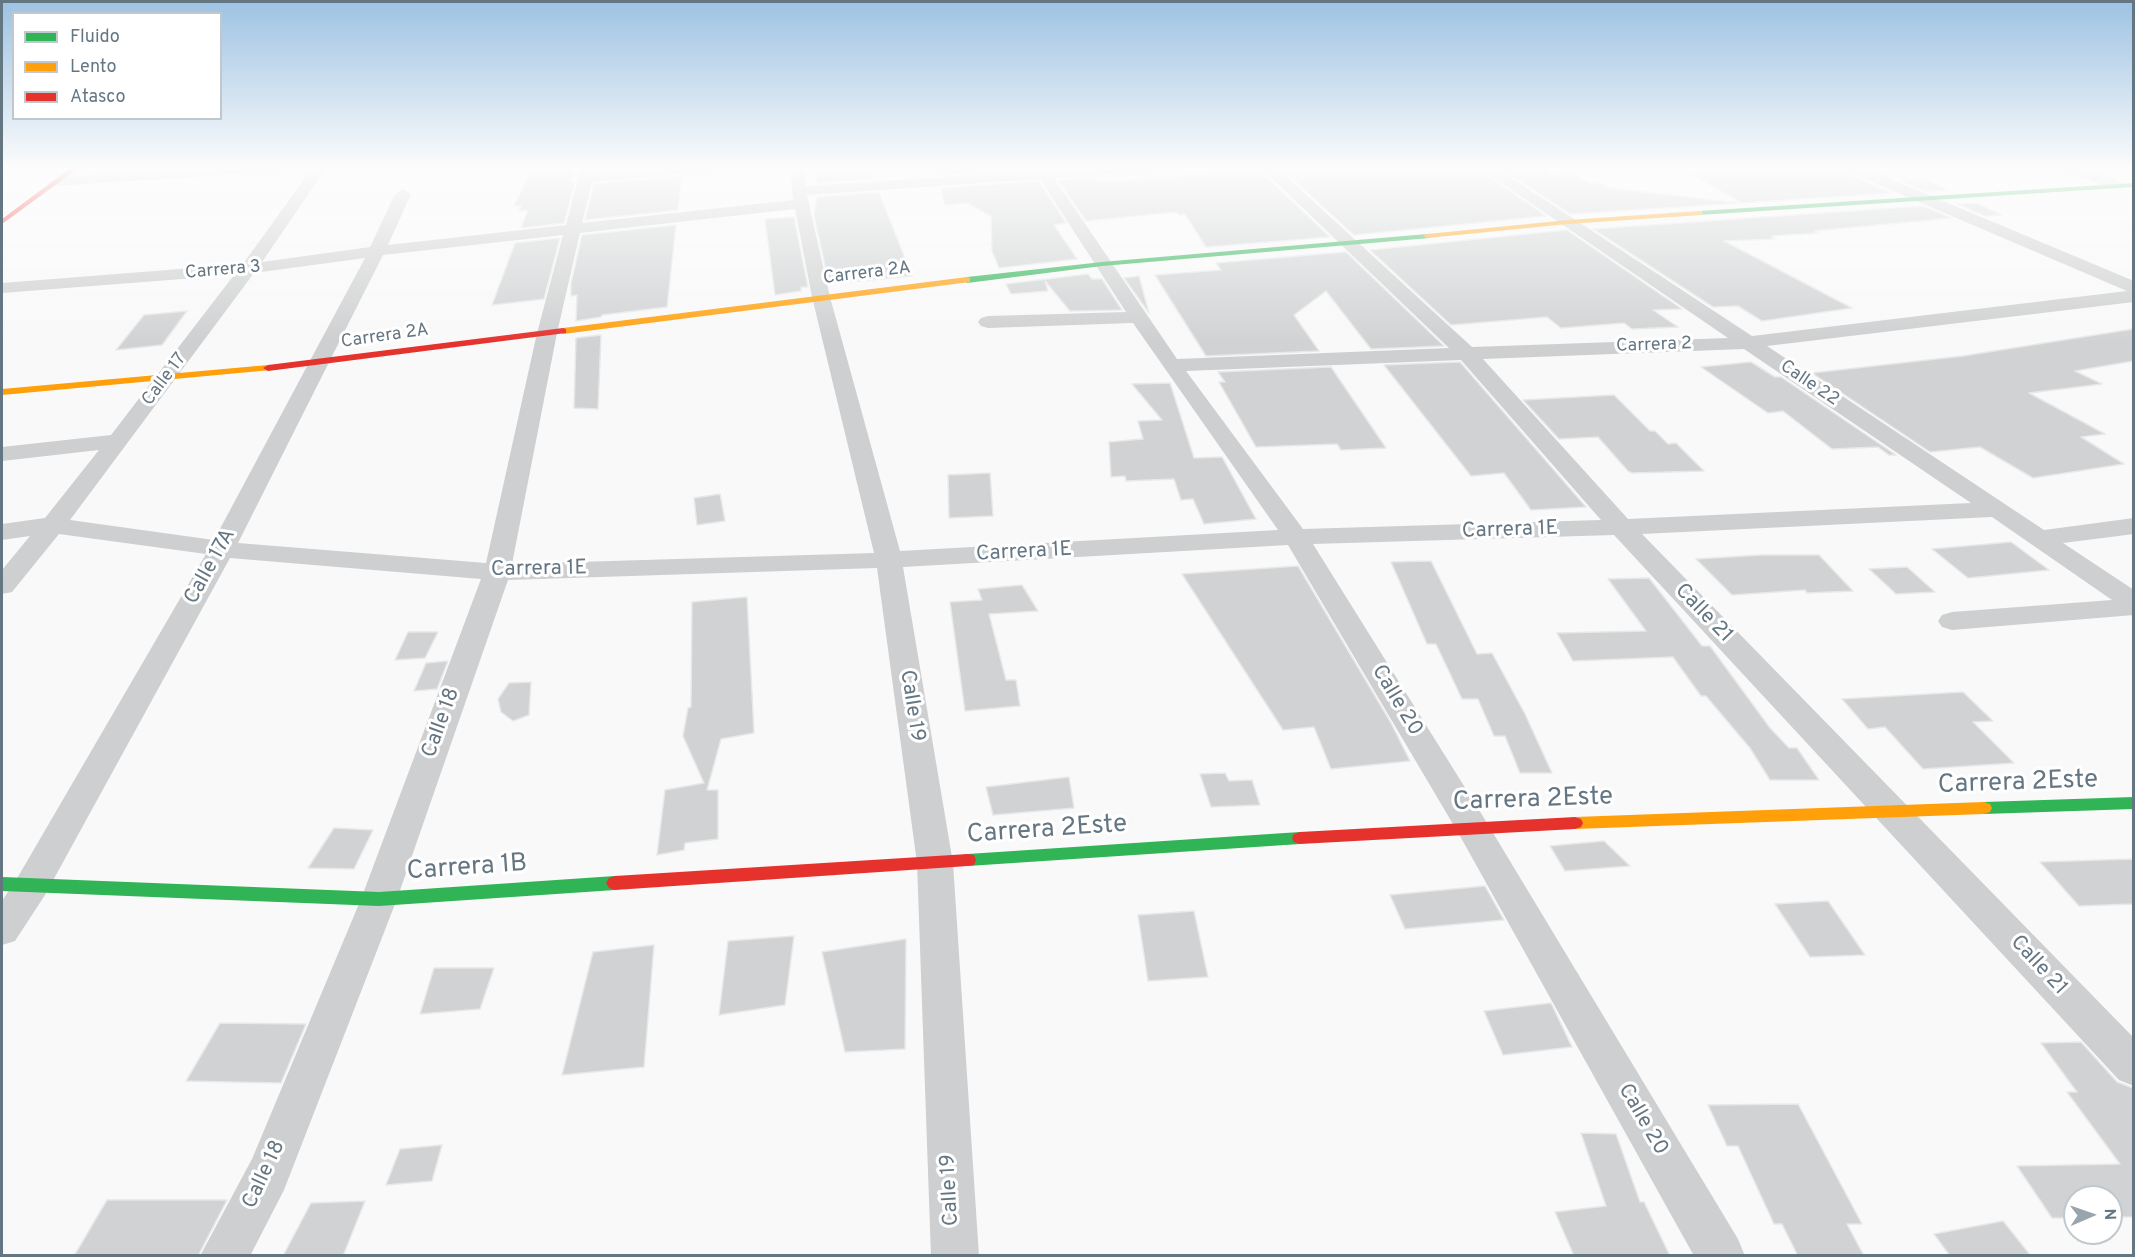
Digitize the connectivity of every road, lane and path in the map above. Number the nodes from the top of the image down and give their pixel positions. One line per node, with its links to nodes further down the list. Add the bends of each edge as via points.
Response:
1 (279, 226): 15 (street, Calle 17)
2 (389, 226): 13 (street, Calle 17A)
3 (572, 226): 11 (street, Calle 18)
4 (599, 226): 11 (street, Carrera 3)
5 (806, 226): 19 (street, Calle 19)
6 (1077, 226): 14 (street, Calle 20)
7 (1329, 226): 12 (street, Calle 21)
8 (1532, 226): 12 (main road, Carrera 2A)
9 (1573, 226): 23 (street, Calle 22)
10 (1986, 226): 17 (street)
11 (571, 231): 13 (street, Carrera 3); 22 (street, Calle 18)
12 (1349, 244): 14 (main road, Carrera 2A); 24 (street, Calle 21)
13 (377, 251): 15 (street, Carrera 3); 25 (street, Calle 17A)
14 (1102, 264): 19 (main road, Carrera 2A); 20 (street, Calle 20)
15 (248, 269): 16 (street, Carrera 3); 27 (street, Calle 17)
16 (2, 288)
17 (2133, 288)
18 (2133, 296): 23 (street, Carrera 2)
19 (820, 297): 22 (main road, Carrera 2A); 39 (street, Calle 19)
20 (1138, 317): 21 (street); 26 (street, Calle 20)
21 (988, 322)
22 (547, 333): 25 (main road, Carrera 2A); 40 (street, Calle 18)
23 (1746, 343): 24 (street, Carrera 2); 31 (street, Calle 22)
24 (1467, 354): 26 (street, Carrera 2); 34 (street, Calle 21)
25 (316, 364): 27 (main road, Carrera 2A); 38 (street, Calle 17A)
26 (1171, 365): 36 (street, Calle 20)
27 (166, 378): 28 (main road, Carrera 2A); 29 (street, Calle 17)
28 (2, 392)
29 (118, 441): 30 (street); 32 (street, Calle 17)
30 (2, 454)
31 (1997, 509): 34 (street, Carrera 1E); 37 (street, Calle 22)
32 (53, 525): 35 (street, Carrera 1E); 38 (street, Carrera 1E); 41 (street, Calle 17)
33 (2133, 526): 37 (street)
34 (1621, 527): 36 (street, Carrera 1E); 45 (street, Calle 21)
35 (2, 532)
36 (1296, 537): 39 (street, Carrera 1E); 46 (street, Calle 20)
37 (2040, 538): 42 (street, Calle 22)
38 (222, 549): 40 (street, Carrera 1E); 49 (street, Calle 17A)
39 (889, 560): 40 (street, Carrera 1E); 47 (street, Calle 19)
40 (496, 572): 50 (street, Calle 18)
41 (2, 586)
42 (2133, 605): 43 (street)
43 (1952, 621)
44 (2133, 803): 45 (main road, Carrera 2Este)
45 (1894, 813): 46 (main road, Carrera 2Este); 52 (street, Calle 21)
46 (1472, 827): 47 (main road, Carrera 2Este); 55 (street, Calle 20)
47 (935, 862): 50 (main road, Carrera 1B); 54 (street, Calle 19)
48 (2, 884): 49 (main road, Carrera 1B)
49 (32, 885): 50 (main road, Carrera 1B); 51 (street, Calle 17A)
50 (379, 899): 53 (street, Calle 18, via 268,1174)
51 (2, 930)
52 (2133, 1067)
53 (224, 1256)
54 (954, 1256)
55 (1720, 1256)

